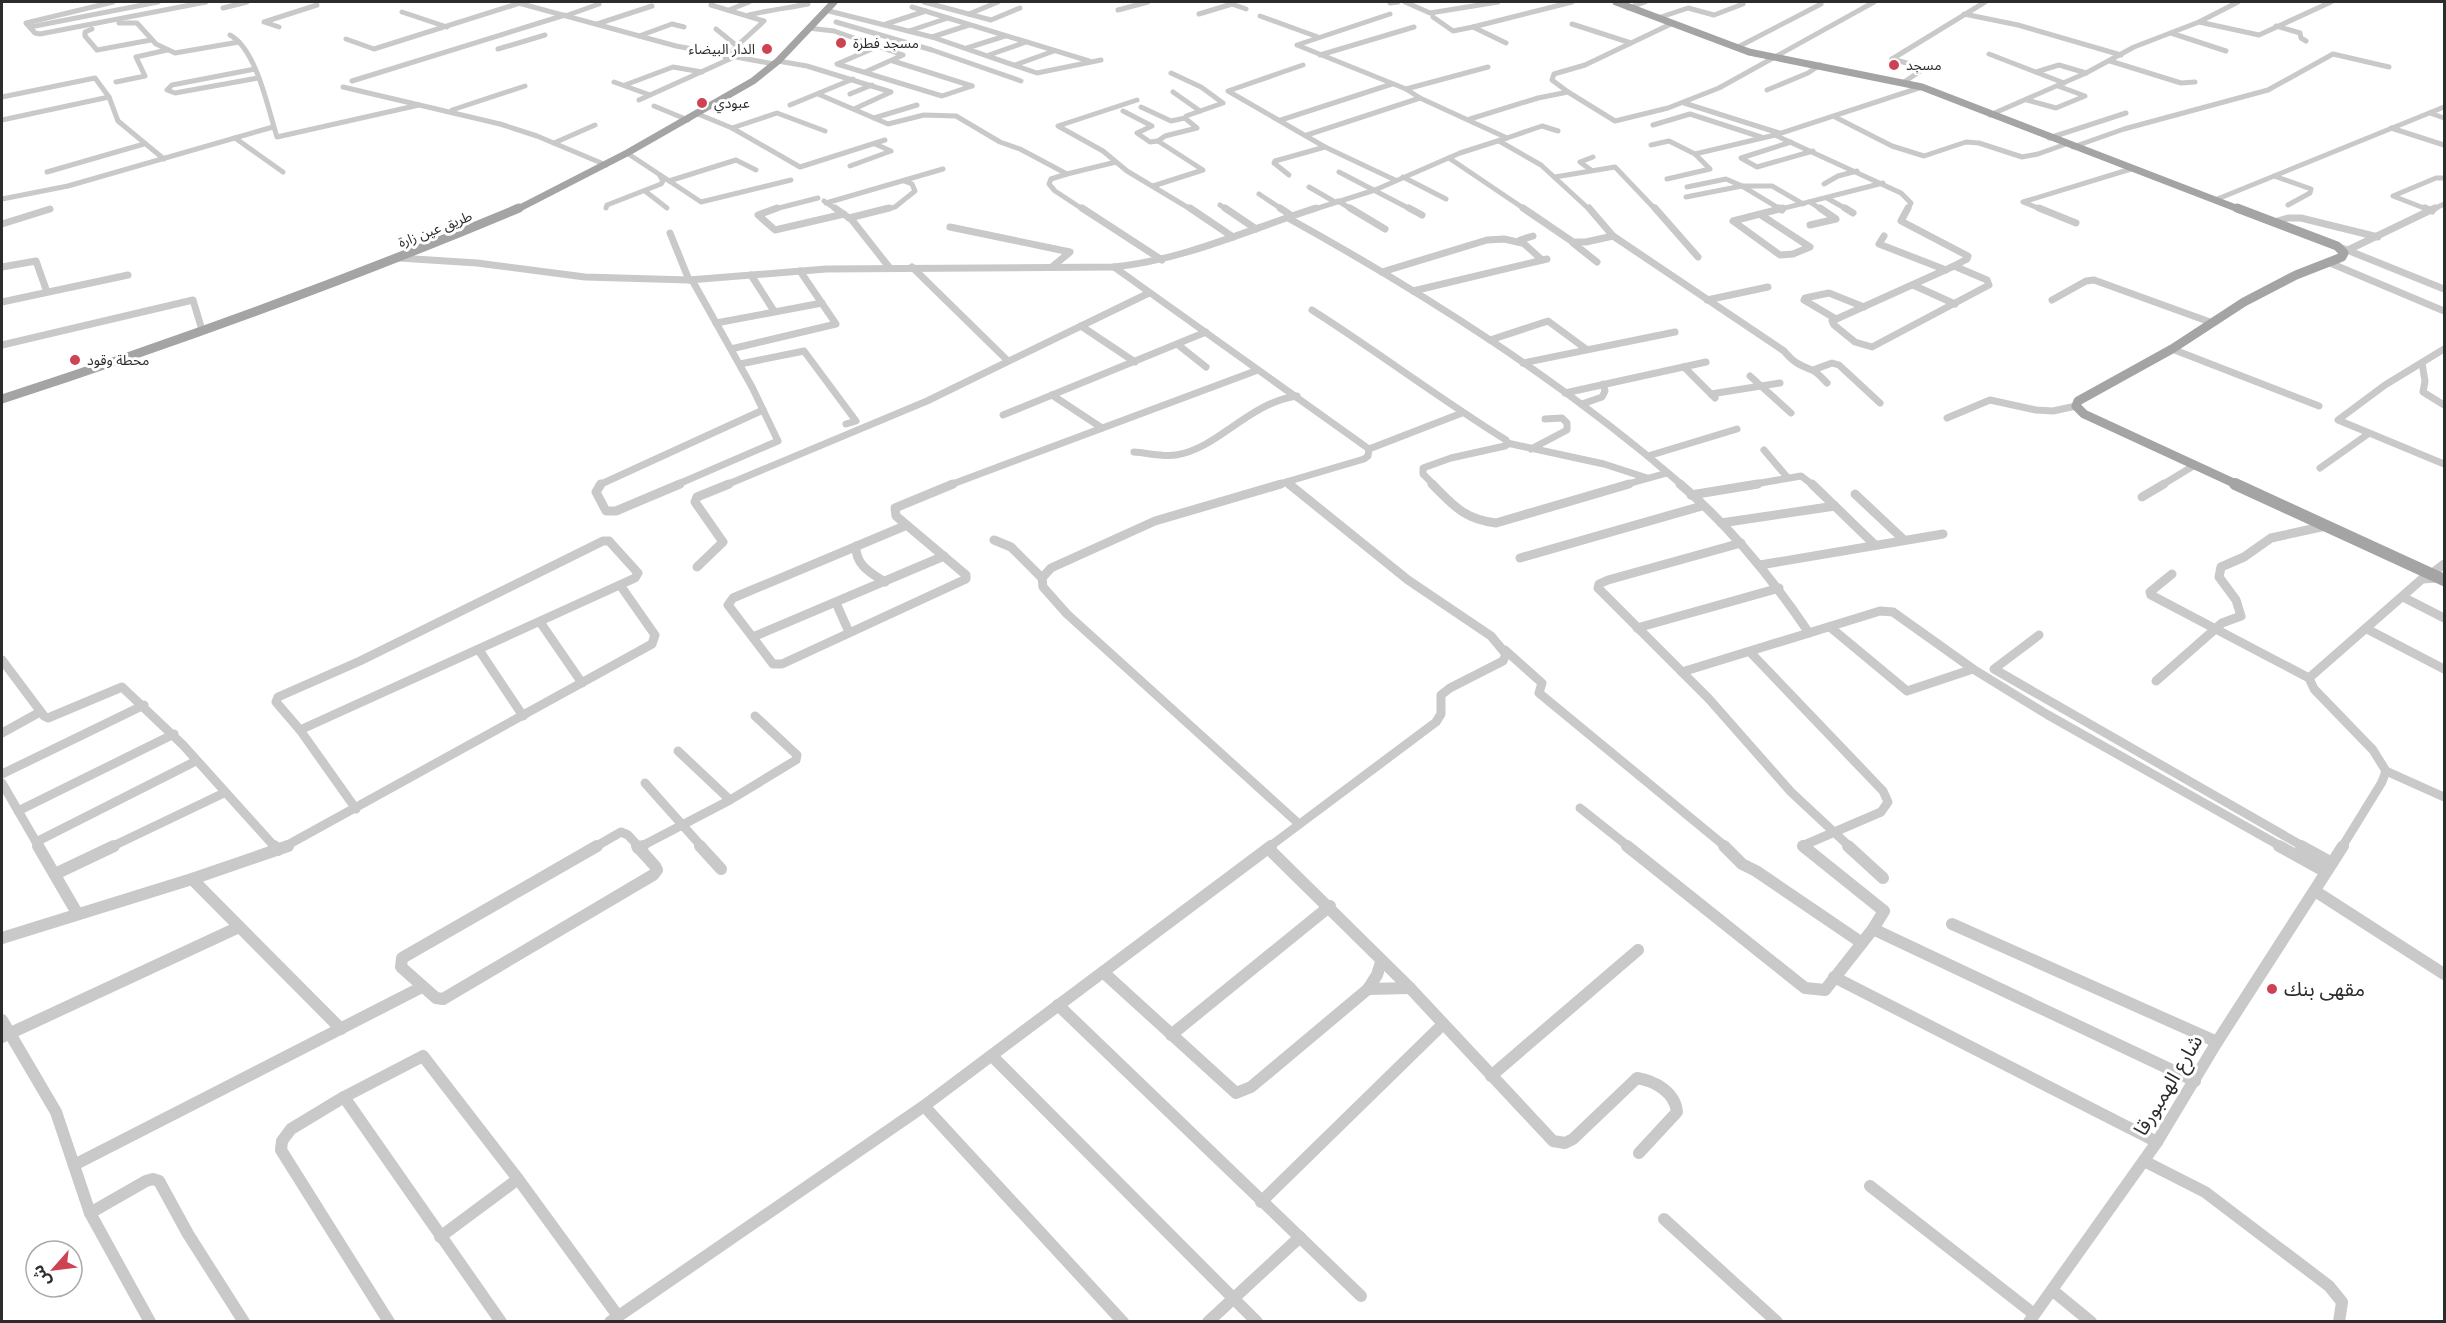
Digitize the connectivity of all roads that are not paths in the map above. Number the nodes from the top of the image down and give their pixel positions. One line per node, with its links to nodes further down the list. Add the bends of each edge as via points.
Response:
1 (113, 2): 68 (street, via 26,22)
2 (121, 2): 36 (street)
3 (158, 2): 36 (street)
4 (206, 2): 47 (street)
5 (247, 2): 37 (street)
6 (305, 2): 69 (street, via 316,5 264,22)
7 (521, 2): 52 (street); 70 (street)
8 (749, 2): 41 (street)
9 (805, 2): 53 (street, via 808,4)
10 (834, 2): 42 (main road, طريق عين زارة)
11 (924, 2): 35 (street)
12 (998, 2): 48 (street)
13 (1148, 2): 43 (street)
14 (1225, 2): 29 (street)
15 (1398, 2): 26 (street)
16 (1405, 2): 17 (street, via 1430,13)
17 (1489, 2): 18 (street)
18 (1498, 2)
19 (1572, 2): 73 (street)
20 (1616, 2): 39 (main road)
21 (1645, 2): 39 (street)
22 (1874, 2): 109 (street)
23 (1984, 2): 51 (street)
24 (2238, 2): 60 (street)
25 (2331, 2): 67 (street)
26 (1390, 3)
27 (599, 4): 52 (street)
28 (952, 4): 35 (street)
29 (1232, 4): 40 (street); 49 (street)
30 (1743, 4): 58 (street, via 1714,15 1688,8)
31 (1821, 4): 98 (street)
32 (711, 5): 41 (street)
33 (652, 6): 46 (street)
34 (912, 7): 44 (street)
35 (945, 7): 48 (street)
36 (128, 8): 47 (street); 68 (street)
37 (223, 8)
38 (1020, 8): 48 (street, via 993,20)
39 (1628, 8): 58 (main road)
40 (1246, 9)
41 (729, 10): 53 (street)
42 (825, 10): 64 (street); 74 (main road, طريق عين زارة)
43 (1118, 10)
44 (926, 11): 57 (street); 64 (street)
45 (402, 12): 70 (street)
46 (632, 12): 55 (street); 63 (street)
47 (135, 14): 68 (street, via 40,33)
48 (969, 14)
49 (1199, 14)
50 (1390, 14): 85 (street)
51 (1964, 14): 107 (street, via 2018,25); 133 (street, via 1892,58 1925,68)
52 (567, 15): 63 (street); 80 (street)
53 (747, 16): 95 (street, via 764,21)
54 (1260, 16): 85 (street)
55 (647, 17)
56 (1433, 17): 73 (street, via 1453,32)
57 (948, 18): 66 (street); 77 (street)
58 (1658, 18): 61 (main road)
59 (836, 22): 92 (street)
60 (2199, 22): 67 (street, via 2259,35); 78 (street)
61 (1672, 23): 94 (street); 98 (main road)
62 (114, 24): 87 (street, via 137,23)
63 (597, 24): 82 (street)
64 (886, 24): 77 (street)
65 (1572, 24): 94 (street)
66 (969, 25): 83 (street); 84 (street)
67 (2276, 26): 88 (street, via 2300,33)
68 (30, 27)
69 (279, 27)
70 (447, 27): 86 (street, via 374,49)
71 (684, 27): 82 (street, via 672,24)
72 (1414, 27): 106 (street)
73 (1473, 27): 93 (street)
74 (808, 28): 96 (street, via 829,30); 114 (main road, طريق عين زارة)
75 (92, 29): 87 (street, via 85,36 97,50)
76 (716, 29): 95 (street)
77 (909, 31): 84 (street)
78 (2171, 33): 103 (street); 107 (street)
79 (230, 35): 89 (street)
80 (503, 35): 90 (street); 129 (street)
81 (545, 35): 90 (street)
82 (639, 36): 108 (street)
83 (1005, 36): 91 (street); 97 (street)
84 (932, 37): 97 (street)
85 (1318, 37): 106 (street, via 1297,45)
86 (346, 39)
87 (151, 40): 100 (street)
88 (2306, 41)
89 (239, 42): 100 (street, via 179,53); 120 (street)
90 (520, 42): 99 (street)
91 (1027, 42): 102 (street); 105 (street)
92 (909, 43): 101 (street); 130 (street)
93 (1506, 43)
94 (1631, 43): 146 (street, via 1552,77 1555,84)
95 (737, 46): 108 (street)
96 (879, 46): 101 (street); 122 (street, via 837,63)
97 (968, 48): 105 (street)
98 (1736, 48): 109 (main road)
99 (498, 49)
100 (167, 50): 131 (street, via 136,57 146,76)
101 (890, 50): 111 (street, via 903,55)
102 (1054, 51): 113 (street); 115 (street)
103 (2226, 51)
104 (1989, 54): 123 (street)
105 (989, 55): 115 (street)
106 (1320, 55): 135 (street)
107 (2121, 55): 112 (street)
108 (729, 58): 114 (street); 121 (street)
109 (1774, 58): 117 (main road); 157 (street)
110 (1101, 60): 113 (street)
111 (893, 61): 122 (street); 122 (street, via 973,87 942,96)
112 (2110, 61): 125 (street); 134 (street, via 2183,84)
113 (1091, 62): 115 (street, via 1040,73)
114 (776, 63): 128 (street, via 807,66); 170 (main road, طريق عين زارة)
115 (1016, 65)
116 (1303, 65): 181 (street, via 1228,91)
117 (1820, 65): 133 (main road); 144 (street)
118 (1488, 67): 143 (street)
119 (2389, 67): 204 (street, via 2335,53 2268,90)
120 (255, 69): 127 (street); 127 (street, via 172,85 167,90 175,93)
121 (702, 72): 140 (street, via 673,67); 150 (street)
122 (865, 72)
123 (2036, 72): 125 (street, via 2060,65); 138 (street)
124 (1171, 73): 167 (street, via 1223,103)
125 (2085, 73): 138 (street)
126 (51, 78): 136 (street)
127 (258, 78): 184 (street)
128 (853, 79): 137 (street); 148 (street)
129 (352, 81)
130 (1021, 81)
131 (116, 82)
132 (614, 82): 140 (street)
133 (1904, 82): 142 (main road)
134 (2195, 82)
135 (1392, 84): 143 (street); 181 (street)
136 (57, 85): 147 (street); 151 (street); 152 (street, via 94,78)
137 (872, 85): 149 (street); 164 (street, via 891,94)
138 (2061, 85): 156 (street); 156 (street, via 2085,96 2056,108)
139 (525, 86): 165 (street)
140 (625, 86): 150 (street)
141 (344, 87): 158 (street)
142 (1922, 87): 172 (main road); 173 (street)
143 (1406, 89): 153 (street)
144 (1767, 90)
145 (1173, 92): 167 (street)
146 (1568, 92): 157 (street, via 1617,121); 178 (street)
147 (61, 93)
148 (818, 94): 159 (street); 164 (street)
149 (850, 94)
150 (650, 95): 154 (street)
151 (2, 97)
152 (108, 97): 179 (street); 200 (street, via 118,121)
153 (1420, 98): 178 (street); 190 (street)
154 (639, 100)
155 (1137, 100): 213 (street, via 1058,126)
156 (2027, 100): 172 (street)
157 (1684, 103): 189 (street)
158 (421, 105): 165 (street); 184 (street, via 285,136 275,136)
159 (790, 105)
160 (916, 105): 175 (street)
161 (654, 106): 180 (street)
162 (1142, 107): 171 (street)
163 (2445, 107): 169 (street)
164 (854, 109): 175 (street)
165 (450, 111): 199 (street)
166 (1123, 111): 177 (street)
167 (1200, 111): 176 (street)
168 (2126, 112): 194 (street)
169 (2430, 113): 174 (street); 186 (street)
170 (698, 114): 180 (main road, طريق عين زارة); 185 (street)
171 (1156, 114): 176 (street, via 1170,121); 177 (street)
172 (1990, 115): 194 (main road)
173 (1835, 117): 189 (street); 204 (street, via 1921,156 1969,142 2024,157)
174 (2445, 117)
175 (874, 118): 223 (street, via 889,124 924,115 956,116 996,141)
176 (1185, 118): 196 (street, via 1197,128)
177 (1139, 119): 196 (street, via 1152,127 1137,133 1151,142)
178 (1470, 119): 193 (street)
179 (2, 120)
180 (688, 120): 207 (main road, طريق عين زارة)
181 (1281, 120): 190 (street)
182 (595, 125): 199 (street)
183 (1653, 125): 191 (street, via 1690,114)
184 (273, 127): 192 (street)
185 (732, 128): 187 (street, via 777,113); 209 (street, via 800,167)
186 (2391, 128): 203 (street); 226 (street)
187 (825, 131)
188 (1558, 131): 193 (street, via 1542,126)
189 (1778, 134): 191 (street); 198 (street)
190 (1307, 135): 205 (street)
191 (1761, 137): 208 (street)
192 (235, 138): 212 (street); 221 (street)
193 (1507, 138): 197 (street)
194 (2049, 138): 204 (main road)
195 (885, 141): 201 (street)
196 (1158, 141): 237 (street, via 1203,170)
197 (1500, 141): 211 (street); 228 (street)
198 (1791, 142): 206 (street); 206 (street, via 1741,158 1759,166)
199 (554, 143): 214 (street)
200 (144, 144): 212 (street); 220 (street)
201 (875, 144): 209 (street); 209 (street, via 891,151 852,167)
202 (1651, 145): 208 (street, via 1669,141)
203 (2445, 145)
204 (2070, 146): 216 (main road)
205 (1325, 147): 224 (street, via 1275,160); 231 (street)
206 (1813, 151): 219 (street)
207 (627, 153): 214 (main road, طريق عين زارة); 225 (street)
208 (1695, 154): 232 (street, via 1710,169)
209 (834, 157)
210 (1593, 157): 218 (street, via 1580,162)
211 (1449, 158): 227 (street); 281 (street)
212 (164, 159): 248 (street, via 68,186)
213 (1116, 162): 223 (street); 237 (street)
214 (606, 165): 286 (main road, طريق عين زارة, via 490,222)
215 (943, 169): 233 (street)
216 (2132, 169): 250 (main road); 269 (street, via 2023,202)
217 (756, 170): 234 (street, via 733,160)
218 (1591, 170): 228 (street); 285 (street, via 1612,166 1618,169)
219 (1857, 171): 235 (street); 236 (street)
220 (47, 172)
221 (283, 172)
222 (1339, 172): 241 (street)
223 (1067, 174): 287 (street, via 1051,179 1048,184)
224 (1289, 175)
225 (660, 176): 234 (street); 242 (street, via 662,183)
226 (2274, 176): 250 (street); 257 (street, via 2311,189)
227 (1403, 177): 231 (street); 249 (street)
228 (1555, 177): 277 (street)
229 (2445, 178): 262 (street, via 2393,196)
230 (791, 180): 234 (street, via 703,202)
231 (1395, 180): 241 (street)
232 (1667, 180)
233 (903, 181): 253 (street); 265 (street, via 912,184 915,191 895,207)
234 (669, 182)
235 (1882, 183): 247 (street); 290 (street, via 1911,203 1901,221 1968,256)
236 (1824, 184)
237 (1153, 186): 279 (street)
238 (1687, 186): 239 (street, via 1726,179)
239 (1742, 186): 245 (street); 254 (street, via 1772,186); 261 (street)
240 (1309, 187): 251 (street)
241 (1375, 190): 251 (street); 266 (street)
242 (645, 191): 258 (street); 259 (street)
243 (811, 193): 246 (street)
244 (1259, 194): 267 (street)
245 (1686, 197)
246 (818, 198): 253 (street); 265 (street, via 758,215 775,230)
247 (1827, 198): 252 (street); 263 (street)
248 (2, 199)
249 (1446, 200)
250 (2215, 200): 268 (main road)
251 (1336, 202): 267 (street); 274 (street)
252 (1810, 202): 254 (street); 271 (street, via 1836,219)
253 (826, 203): 265 (street)
254 (1803, 204): 261 (street)
255 (2445, 204): 262 (street)
256 (1220, 205): 273 (street)
257 (2288, 205)
258 (606, 208)
259 (668, 208)
260 (50, 209): 270 (street)
261 (1782, 210): 264 (street)
262 (2432, 211): 280 (street)
263 (1853, 213)
264 (1761, 215): 264 (street, via 1733,222 1780,255 1810,247)
265 (846, 216): 292 (street)
266 (1422, 216)
267 (1290, 217): 273 (street); 298 (street)
268 (2274, 222): 280 (street, via 2301,218); 283 (main road)
269 (2076, 223)
270 (2, 224)
271 (1810, 225)
272 (951, 227): 294 (street, via 1071,252)
273 (1256, 229): 279 (street)
274 (1385, 230)
275 (670, 233): 301 (street)
276 (1533, 236): 282 (street, via 1521,239)
277 (1612, 236): 281 (street); 308 (street)
278 (1884, 236): 296 (street, via 1879,244)
279 (1233, 237): 287 (street)
280 (2378, 237): 284 (street)
281 (1573, 242): 288 (street)
282 (1522, 243): 298 (street, via 1487,240); 305 (street, via 1545,260)
283 (2337, 246): 284 (street); 289 (main road, via 2344,256)
284 (2348, 250): 304 (street)
285 (1698, 257)
286 (399, 258): 301 (street, via 585,277); 321 (main road, طريق عين زارة)
287 (1161, 260): 295 (street)
288 (1597, 262)
289 (2330, 262): 316 (street); 318 (main road, via 2296,275)
290 (1954, 266): 296 (street); 312 (street, via 1990,283)
291 (2, 267): 306 (street, via 36,261)
292 (889, 267): 293 (street); 297 (street)
293 (912, 267): 294 (street); 333 (street)
294 (1052, 267): 295 (street)
295 (1114, 267): 307 (street)
296 (1946, 270): 302 (street)
297 (800, 271): 300 (street); 311 (street)
298 (1382, 272): 305 (street)
299 (128, 275): 306 (street)
300 (752, 275): 301 (street); 315 (street)
301 (691, 280): 319 (street)
302 (1912, 285): 312 (street); 313 (street)
303 (1768, 287): 308 (street)
304 (2445, 290)
305 (1413, 291): 324 (street)
306 (47, 292): 310 (street)
307 (1149, 293): 320 (street); 322 (street)
308 (1707, 300): 342 (street, via 1784,351 1793,362)
309 (2052, 300): 318 (street, via 2094,280)
310 (2, 302)
311 (822, 303): 315 (street); 328 (street, via 836,324)
312 (1955, 304): 327 (street, via 1872,347)
313 (1864, 307): 317 (street); 317 (street, via 1829,292 1805,298 1809,305)
314 (1312, 310): 358 (street)
315 (774, 311): 319 (street)
316 (2445, 311)
317 (1836, 319): 327 (street, via 1831,323)
318 (2210, 322): 330 (main road)
319 (716, 323): 328 (street)
320 (1081, 326): 333 (street); 334 (street)
321 (202, 330): 326 (street, via 193,300); 351 (main road, طريق عين زارة)
322 (1206, 332): 325 (street); 341 (street)
323 (1675, 332): 329 (street)
324 (1490, 339): 329 (street, via 1546,321); 336 (street)
325 (1177, 344): 334 (street); 339 (street)
326 (2, 345)
327 (1859, 346): 332 (street)
328 (731, 349): 338 (street)
329 (1586, 349): 336 (street)
330 (2172, 349): 355 (main road, via 2078,401); 356 (street)
331 (2445, 349): 337 (street)
332 (1872, 357)
333 (1008, 362): 398 (street, via 863,429 697,497 695,502 723,542)
334 (1135, 362): 349 (street)
335 (1706, 362): 340 (street)
336 (1523, 363): 348 (street)
337 (2421, 363): 354 (street, via 2423,392); 366 (street, via 2338,419)
338 (740, 364): 357 (street); 363 (street, via 804,351 856,421)
339 (1206, 367)
340 (1684, 367): 346 (street); 347 (street, via 1714,397)
341 (1258, 370): 350 (street); 364 (street)
342 (1813, 370): 345 (street); 352 (street, via 1832,363 1839,365)
343 (1750, 376): 347 (street)
344 (1780, 383): 347 (street)
345 (1827, 383)
346 (1603, 384): 348 (street); 353 (street, via 1602,397)
347 (1762, 386): 359 (street)
348 (1565, 393): 353 (street)
349 (1052, 395): 360 (street); 364 (street)
350 (1297, 396): 368 (street); 371 (street, via 1268,404 1180,454)
351 (2, 399)
352 (1880, 403)
353 (1582, 404): 372 (street)
354 (2445, 405)
355 (2076, 406): 361 (street, via 2036,410 1990,400); 374 (main road, via 2084,414)
356 (2319, 406)
357 (763, 410): 357 (street, via 779,439 776,443 616,511 606,511 596,492 600,484)
358 (1462, 413): 367 (street, via 1501,435); 368 (street)
359 (1791, 413)
360 (1003, 415)
361 (1947, 418)
362 (1545, 419): 369 (street, via 1562,418 1567,430)
363 (846, 424)
364 (1102, 428): 386 (street, via 895,508 896,516)
365 (1737, 429): 372 (street)
366 (2368, 434): 373 (street); 375 (street)
367 (1507, 443): 369 (street); 378 (street, via 1425,466 1422,472 1460,512 1487,523)
368 (1369, 449): 379 (street, via 1364,459)
369 (1531, 449): 378 (street)
370 (1764, 450): 377 (street)
371 (1134, 452)
372 (1648, 456): 376 (street)
373 (2445, 464)
374 (2195, 465): 382 (street); 387 (main road)
375 (2320, 468)
376 (1667, 473): 378 (street); 381 (street)
377 (1787, 477): 381 (street); 384 (street, via 1806,478)
378 (1650, 478)
379 (1287, 482): 400 (street, via 1130,531 1051,568); 418 (street, via 1408,580 1470,620)
380 (1855, 494): 390 (street)
381 (1691, 495): 383 (street)
382 (2142, 497)
383 (1702, 506): 385 (street); 395 (street)
384 (1835, 506): 385 (street); 392 (street)
385 (1721, 523): 391 (street)
386 (907, 525): 393 (street); 394 (street)
387 (2326, 526): 401 (main road); 413 (street, via 2271,538 2221,567 2219,577 2242,612 2238,619 2219,626)
388 (1943, 534): 390 (street)
389 (994, 540): 400 (street, via 1011,547)
390 (1904, 540): 392 (street)
391 (1741, 543): 397 (street); 410 (street, via 1599,584 1598,588)
392 (1875, 545): 397 (street)
393 (856, 546): 402 (street, via 858,560); 416 (street, via 728,601 731,611)
394 (944, 556): 402 (street); 412 (street, via 966,579)
395 (1520, 558)
396 (2445, 564): 401 (street)
397 (1760, 565): 404 (street)
398 (697, 567)
399 (2172, 574): 413 (street, via 2151,595)
400 (1042, 578): 447 (street, via 1043,587 1067,614)
401 (2434, 578): 405 (street)
402 (885, 582): 406 (street)
403 (620, 585): 408 (street); 426 (street, via 655,635 654,640); 431 (street, via 639,573 609,541 603,541 360,661 278,697 276,702)
404 (1779, 588): 410 (street); 414 (street)
405 (2403, 597): 407 (street); 411 (street)
406 (836, 603): 412 (street); 416 (street)
407 (2445, 618)
408 (540, 622): 417 (street); 426 (street)
409 (1830, 627): 414 (street); 421 (street, via 1880,611 1893,612); 421 (street, via 1904,690)
410 (1637, 628): 423 (street)
411 (2367, 628): 422 (street); 424 (street)
412 (849, 632): 416 (street, via 777,664)
413 (2216, 632): 424 (street); 425 (street)
414 (1809, 633): 419 (street)
415 (2039, 635): 453 (street, via 1994,669)
416 (753, 637)
417 (479, 650): 429 (street); 431 (street)
418 (1505, 650): 447 (street, via 1503,661 1441,695 1441,714 1436,722); 465 (street, via 1542,683 1539,693 1720,841 1742,864)
419 (1750, 652): 423 (street); 448 (street, via 1883,791 1888,802 1881,812)
420 (2, 660): 428 (street)
421 (1973, 669): 453 (street, via 2048,715)
422 (2445, 669)
423 (1682, 672): 448 (street)
424 (2309, 678): 436 (street, via 2314,689 2373,750)
425 (2156, 681)
426 (582, 683): 429 (street)
427 (144, 705): 428 (street, via 122,687 54,717); 433 (street); 437 (street)
428 (40, 712): 432 (street)
429 (523, 716): 444 (street)
430 (755, 716): 442 (street, via 797,758)
431 (300, 730): 444 (street)
432 (2, 734)
433 (174, 734): 435 (street); 445 (street)
434 (678, 751): 442 (street)
435 (196, 761): 440 (street); 449 (street)
436 (2386, 771): 441 (street); 453 (street, شارع الهمبورقا)
437 (2, 774)
438 (2, 783): 445 (street)
439 (645, 783): 446 (street)
440 (224, 793): 452 (street); 455 (street)
441 (2445, 797)
442 (730, 800): 446 (street)
443 (1580, 808): 470 (street, via 1806,988 1825,990)
444 (356, 809): 452 (street)
445 (18, 811): 449 (street)
446 (682, 824): 450 (street); 454 (street)
447 (1299, 824): 451 (street)
448 (1833, 833): 456 (street); 463 (street, via 1802,846 1884,911)
449 (36, 842): 455 (street)
450 (638, 848): 471 (street, via 657,870 653,875 443,999); 471 (street, via 626,833 614,835 402,958 401,967)
451 (1269, 849): 459 (street); 468 (street)
452 (278, 850): 457 (street)
453 (2329, 867): 458 (street, شارع الهمبورقا)
454 (721, 869)
455 (55, 874): 460 (street)
456 (1883, 878)
457 (192, 879): 460 (street); 462 (street)
458 (2315, 891): 469 (street); 480 (street, شارع الهمبورقا)
459 (1330, 906): 467 (street); 479 (street)
460 (77, 913): 464 (street)
461 (1952, 924): 480 (street)
462 (239, 927): 476 (street); 478 (street)
463 (1873, 929): 465 (street); 483 (street)
464 (2, 938)
465 (1862, 943): 470 (street)
466 (1638, 950): 482 (street)
467 (1382, 962): 472 (street); 473 (street)
468 (1103, 972): 474 (street); 479 (street)
469 (2445, 974)
470 (1834, 977): 486 (street)
471 (422, 987): 476 (street)
472 (1410, 988): 473 (street); 482 (street)
473 (1368, 989): 479 (street, via 1251,1087 1236,1093)
474 (1058, 1005): 481 (street); 492 (street)
475 (2, 1020): 478 (street)
476 (341, 1029): 489 (street)
477 (1438, 1029): 492 (street)
478 (5, 1035): 489 (street, via 56,1112)
479 (1171, 1035)
480 (2217, 1042): 483 (street, شارع الهمبورقا)
481 (992, 1056): 485 (street); 499 (street)
482 (1491, 1076): 487 (street, via 1542,1131 1559,1143 1572,1139 1631,1082 1637,1078 1650,1082 1674,1100 1677,1112)
483 (2195, 1081): 486 (street, شارع الهمبورقا)
484 (344, 1097): 490 (street, via 423,1056); 495 (street); 504 (street, via 291,1129 281,1150)
485 (924, 1106): 501 (street); 506 (street)
486 (2157, 1142): 488 (street, شارع الهمبورقا)
487 (1639, 1154)
488 (2144, 1161): 497 (street, شارع الهمبورقا); 511 (street, via 2205,1192 2329,1286 2343,1299)
489 (74, 1165): 493 (street)
490 (518, 1179): 495 (street); 501 (street)
491 (1870, 1186): 500 (street)
492 (1261, 1202): 496 (street)
493 (90, 1213): 502 (street); 503 (street, via 146,1181 159,1181)
494 (1664, 1219): 509 (street)
495 (440, 1237): 505 (street)
496 (1300, 1238): 498 (street); 499 (street)
497 (2052, 1290): 500 (street, شارع الهمبورقا); 510 (street)
498 (1361, 1296)
499 (1233, 1297): 507 (street); 508 (street)
500 (2032, 1318)
501 (614, 1319)
502 (150, 1322)
503 (244, 1322)
504 (389, 1322)
505 (501, 1322)
506 (1123, 1322)
507 (1208, 1322)
508 (1257, 1322)
509 (1777, 1322)
510 (2091, 1322)
511 (2339, 1322)

